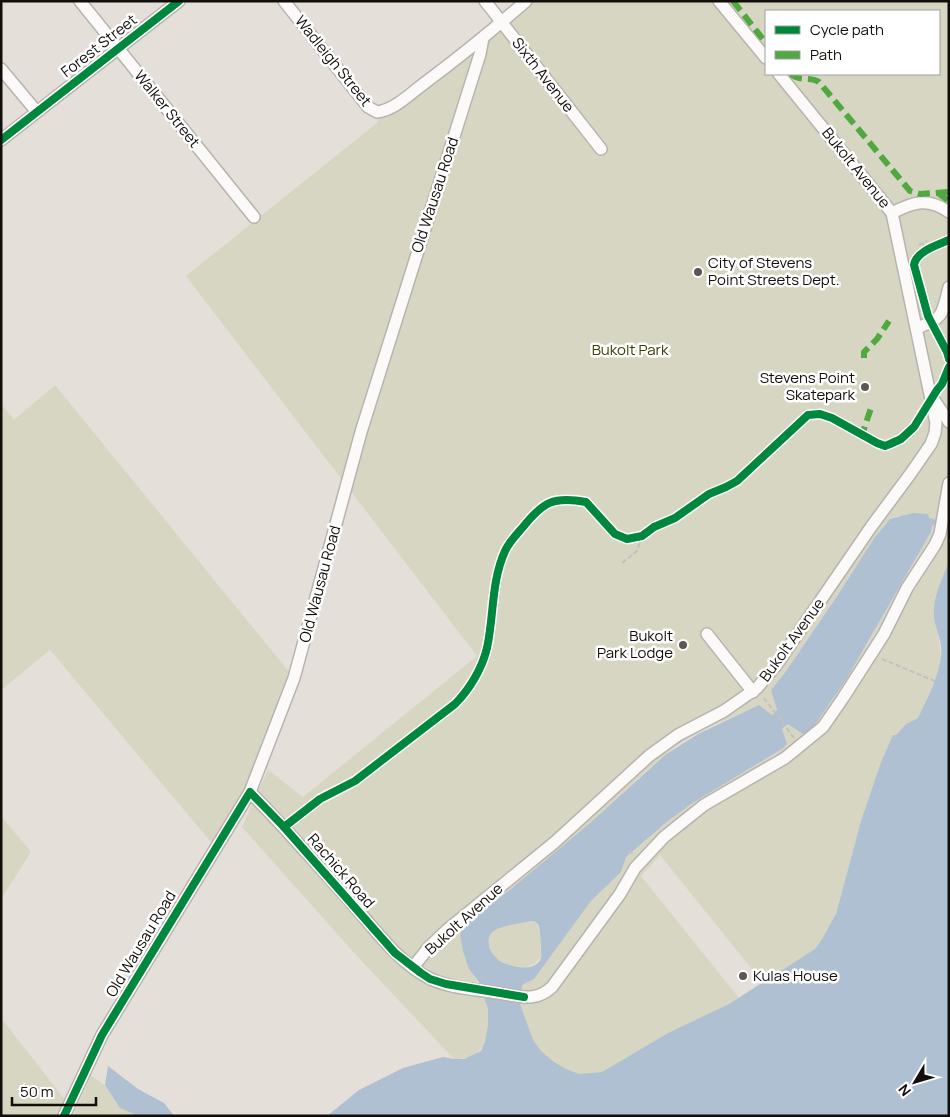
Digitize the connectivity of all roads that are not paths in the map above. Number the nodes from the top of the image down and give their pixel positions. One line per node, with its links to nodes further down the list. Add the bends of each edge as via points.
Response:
1 (80, 1): 9 (street, Walker Street)
2 (179, 1): 9 (street, Forest Street)
3 (284, 1): 8 (street, Wadleigh Street, via 368,107 377,112 404,99)
4 (485, 1): 7 (street, Sixth Avenue)
5 (526, 1): 7 (street)
6 (719, 1): 10 (street)
7 (502, 23): 8 (street); 15 (street, Sixth Avenue)
8 (483, 38): 26 (street, Old Wausau Road, via 360,432 294,678)
9 (118, 49): 13 (street, Forest Street); 18 (street, Walker Street)
10 (765, 57)
11 (1, 69): 13 (street)
12 (780, 75): 17 (street, Bukolt Avenue)
13 (37, 112): 14 (street, Forest Street)
14 (1, 140)
15 (601, 149)
16 (949, 212): 17 (street, via 922,202)
17 (892, 214): 20 (street, Bukolt Avenue)
18 (254, 217)
19 (949, 288): 20 (street, via 942,313 931,323)
20 (917, 328): 21 (street, Bukolt Avenue)
21 (930, 394): 22 (street, Bukolt Avenue); 25 (street, Bukolt Avenue, via 936,424 931,444 777,664)
22 (949, 422)
23 (949, 483): 27 (street, Bukolt Avenue, via 935,545 907,588 884,634 823,727 785,758 704,805 664,837 635,868 620,894 552,987 539,996 524,997 437,982)
24 (707, 634): 25 (street)
25 (755, 690): 27 (street, Bukolt Avenue, via 649,756 555,842 447,930)
26 (250, 792): 27 (street, Rachick Road, via 395,953); 28 (street, Old Wausau Road, via 102,1036)
27 (413, 967)
28 (64, 1116)

